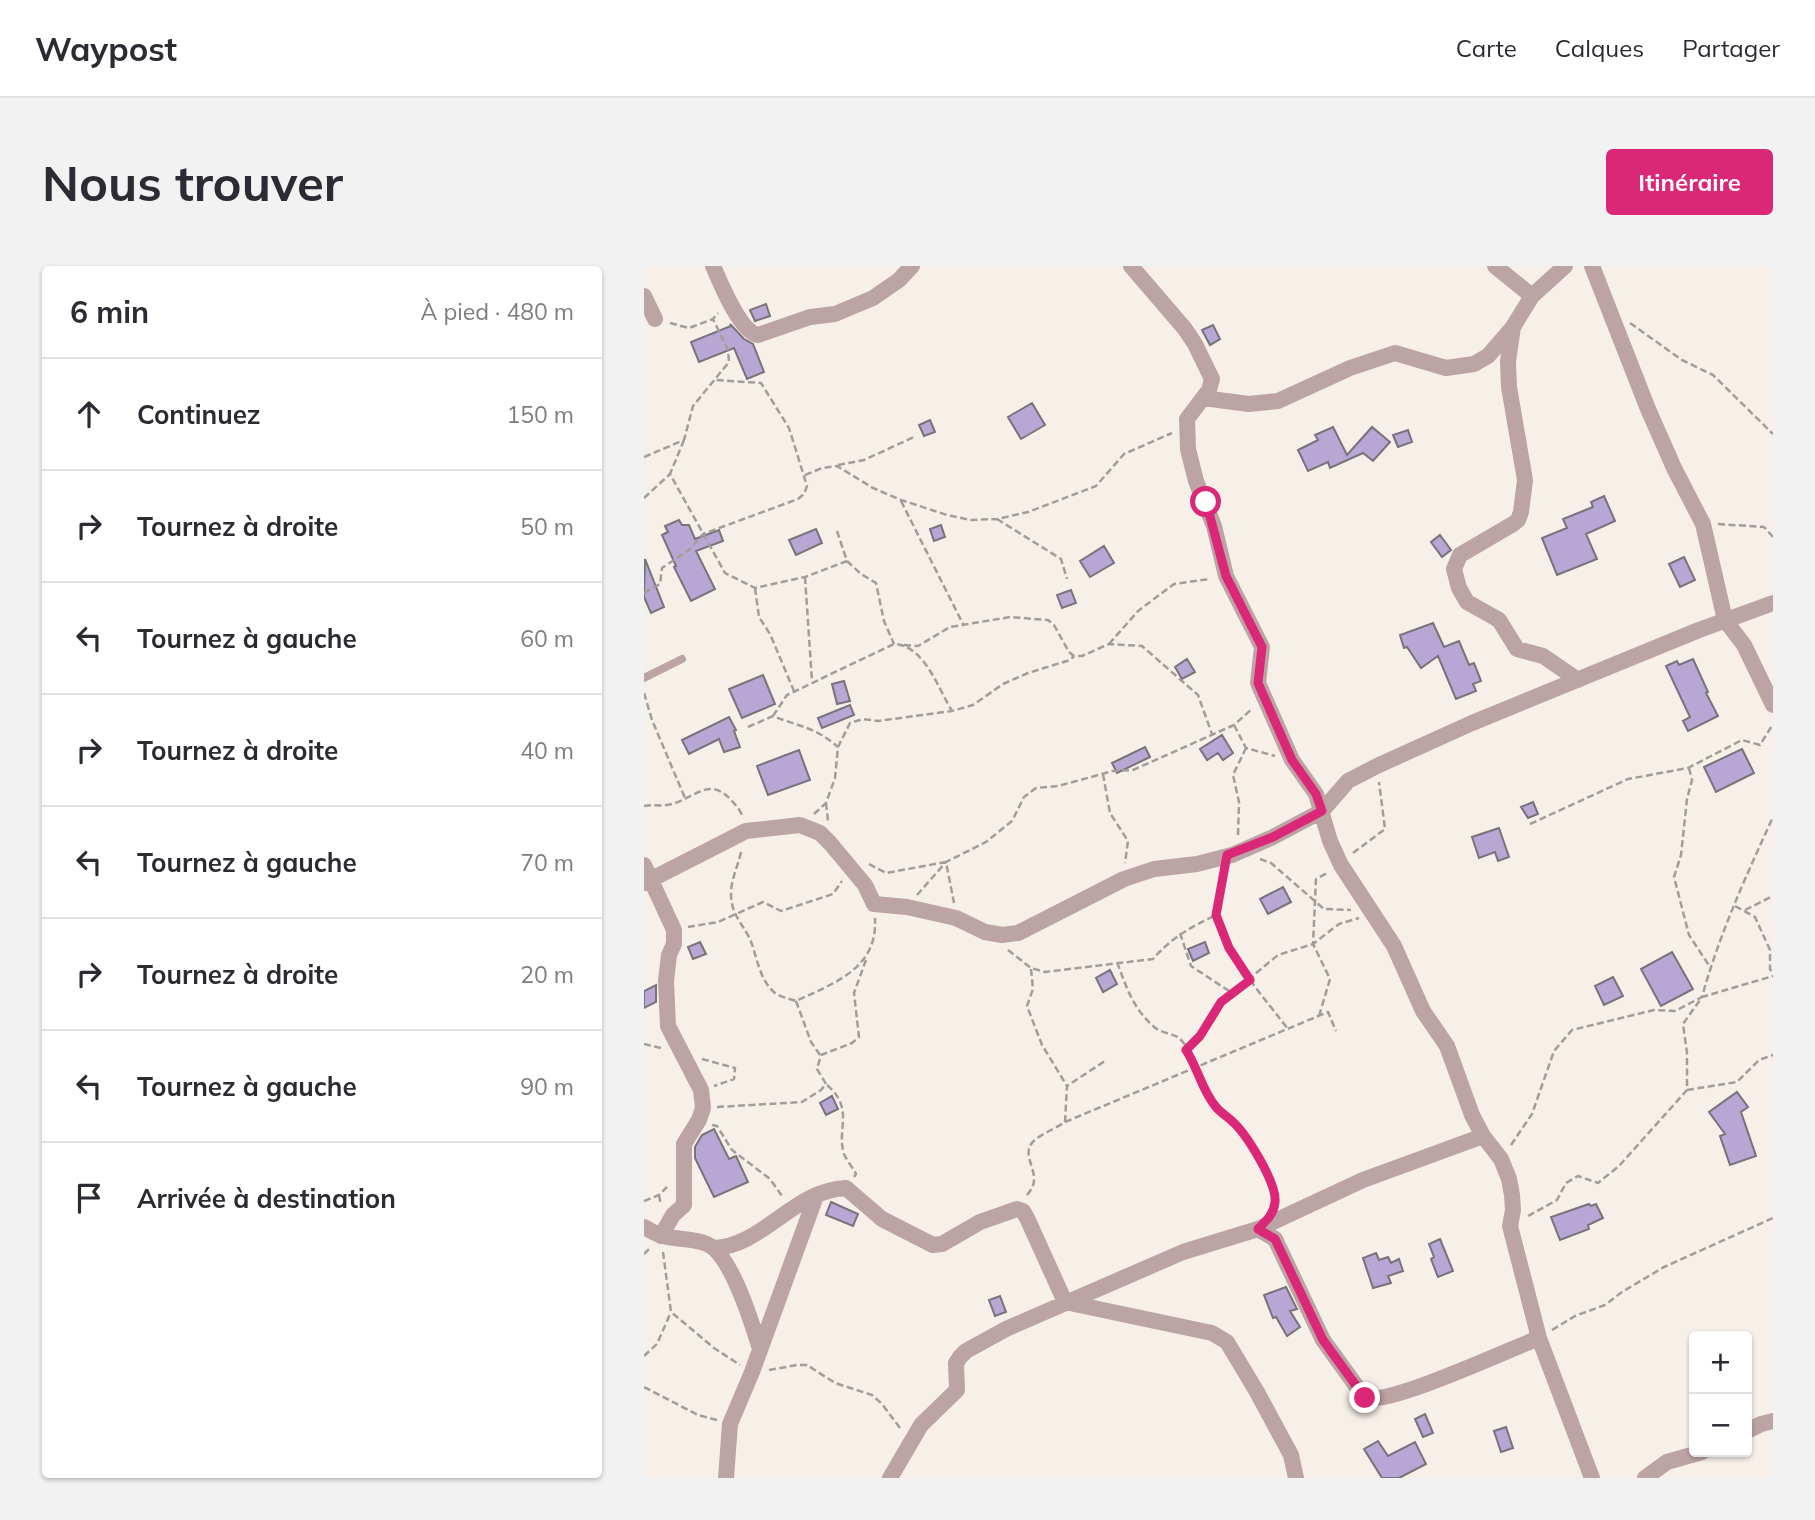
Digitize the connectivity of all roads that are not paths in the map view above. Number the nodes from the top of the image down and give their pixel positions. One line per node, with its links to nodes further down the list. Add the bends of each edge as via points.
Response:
1 (713, 266): 2 (street, via 749,331 758,335 866,302)
2 (912, 266)
3 (1131, 266): 11 (street, via 1195,344 1212,379)
4 (1495, 266): 8 (street)
5 (1564, 266): 8 (street)
6 (1592, 266): 13 (street, via 1674,468 1703,524)
7 (644, 296): 9 (street)
8 (1532, 296): 10 (street)
9 (655, 319)
10 (1513, 327): 11 (street, via 1488,356 1474,364 1446,368 1395,353 1278,401 1249,404); 16 (street, via 1509,387 1525,472 1521,512 1513,524 1460,555 1455,577 1467,602 1499,620 1517,649 1543,656)
11 (1203, 398): 18 (street, via 1187,419 1196,481 1214,526 1226,576 1262,647 1258,683 1292,760)
12 (1773, 603): 13 (street)
13 (1726, 620): 16 (street); 17 (street, via 1744,645)
14 (681, 659): 15 (lane)
15 (644, 678)
16 (1578, 680): 18 (street, via 1348,781)
17 (1773, 705)
18 (1322, 811): 19 (street, via 1232,854 1132,876 1018,933 1002,935 956,918 874,904 857,864 820,833 800,825 746,831); 20 (street, via 1340,865 1394,946 1423,1012 1447,1046)
19 (646, 876): 24 (street, via 674,930 666,981 668,1026 701,1090 701,1114 684,1144 684,1205)
20 (1483, 1136): 23 (street, via 1363,1180); 27 (street, via 1509,1179 1510,1226)
21 (816, 1196): 25 (street, via 736,1245); 26 (street, via 846,1188 882,1219 933,1245 980,1222 1023,1211); 28 (street)
22 (644, 1227): 24 (street)
23 (1258, 1229): 26 (street, via 1183,1252); 27 (street, via 1275,1239 1323,1340 1365,1398 1376,1400 1408,1391)
24 (661, 1236): 25 (street, via 699,1241)
25 (714, 1248): 28 (street, via 727,1266)
26 (1065, 1302): 33 (street, via 966,1351 956,1363 957,1390 928,1416); 34 (street, via 1212,1333 1227,1342 1291,1455)
27 (1539, 1338): 35 (street)
28 (760, 1349): 32 (street, via 730,1424)
29 (1773, 1421): 30 (street)
30 (1752, 1428)
31 (1689, 1456): 36 (street, via 1667,1462)
32 (726, 1478)
33 (890, 1478)
34 (1296, 1478)
35 (1592, 1478)
36 (1645, 1478)

